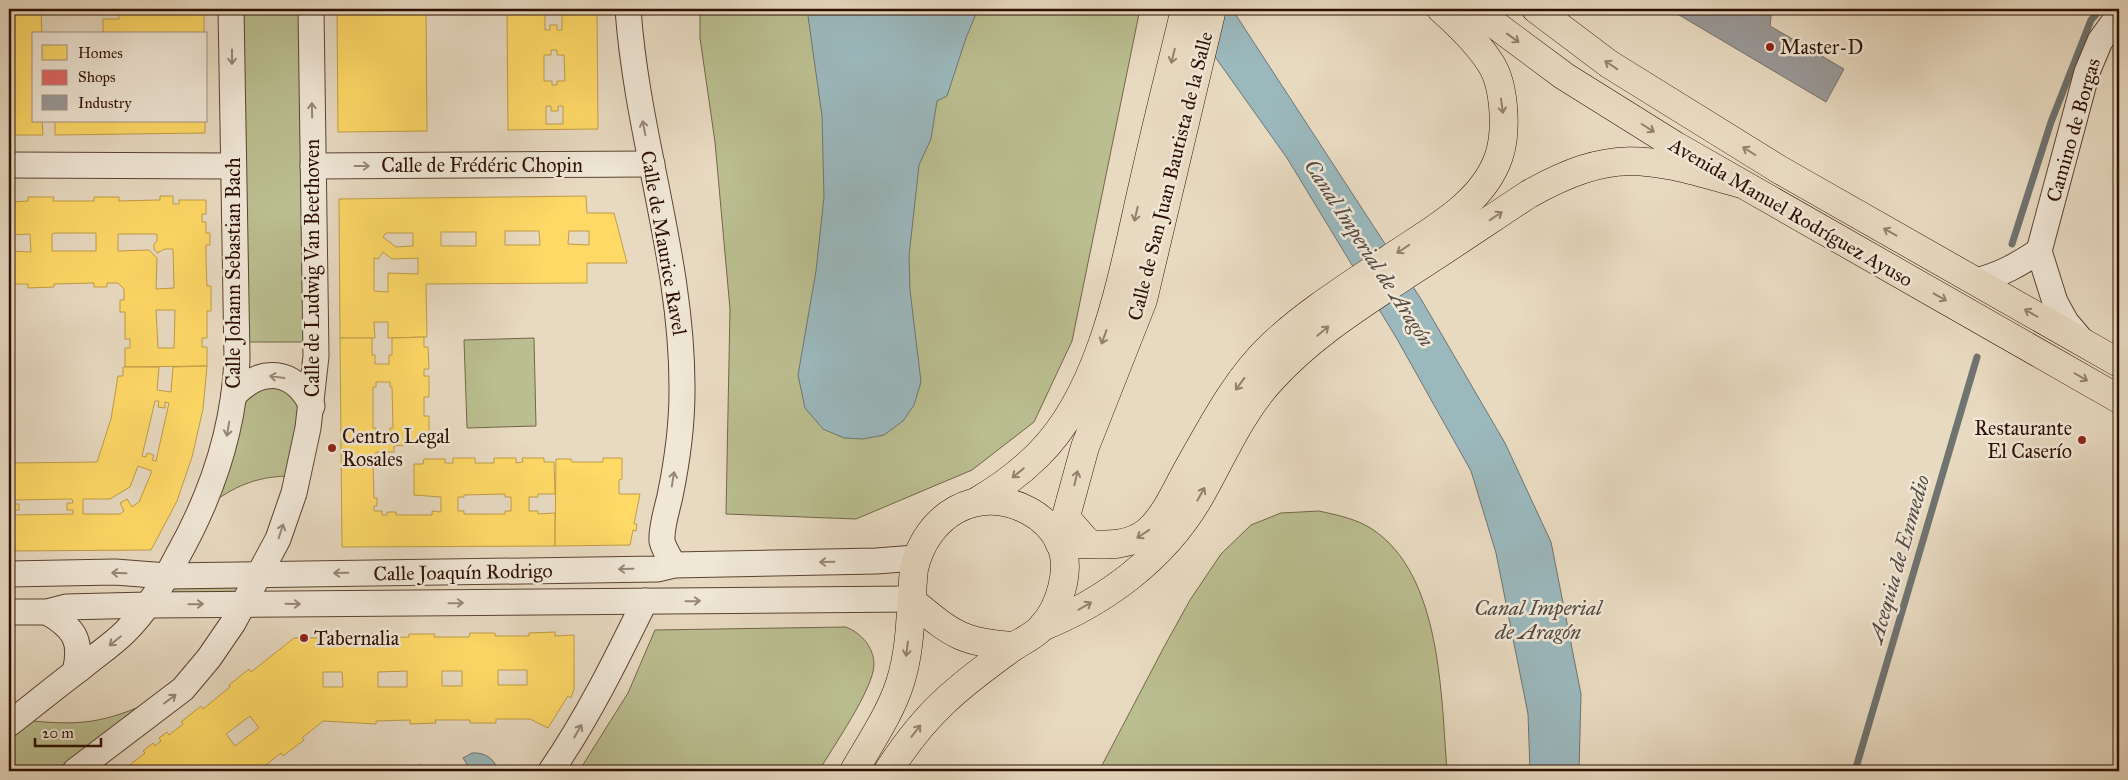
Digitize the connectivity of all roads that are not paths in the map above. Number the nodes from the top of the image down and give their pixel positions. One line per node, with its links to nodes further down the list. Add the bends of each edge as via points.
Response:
1 (231, 9): 12 (street, Calle Johann Sebastian Bach, one-way to 12)
2 (311, 9): 13 (street, Calle de Ludwig Van Beethoven, one-way to 2)
3 (628, 9): 10 (street, Calle de Maurice Ravel, one-way to 3, via 639,103)
4 (1185, 9): 18 (main road, Calle de San Juan Bautista de la Salle, one-way to 18)
5 (1212, 9): 18 (main road, Calle de San Juan Bautista de la Salle)
6 (1441, 9): 15 (main road, one-way to 15, via 1476,44 1492,66 1500,89 1503,114 1499,157 1487,182 1466,205)
7 (1474, 9): 14 (main road, Avenida Manuel Rodríguez Ayuso, one-way to 14, via 1564,76)
8 (1536, 9): 17 (main road, Avenida Manuel Rodríguez Ayuso, one-way to 8, via 1780,170 1660,97 1609,64)
9 (2119, 15): 16 (street, Camino de Borgas, via 2100,41 2087,72)
10 (652, 164): 13 (street, Calle de Frédéric Chopin, one-way to 10); 28 (street, Calle de Maurice Ravel, one-way to 10, via 662,541 679,437 681,343 676,294)
11 (9, 166): 12 (street)
12 (232, 166): 22 (street, Calle Johann Sebastian Bach, via 237,359)
13 (313, 166): 24 (street, Calle de Ludwig Van Beethoven, via 316,319)
14 (1738, 183): 15 (main road, one-way to 14, via 1557,178 1583,167 1609,162 1667,163); 23 (main road, Avenida Manuel Rodríguez Ayuso, one-way to 23)
15 (1450, 232): 20 (main road, via 1319,306)
16 (2039, 251): 17 (street, via 2013,268); 19 (street, via 2055,302)
17 (1976, 281): 19 (main road, Avenida Manuel Rodríguez Ayuso, one-way to 17)
18 (1131, 296): 25 (main road, Calle de San Juan Bautista de la Salle, one-way to 25, via 1077,400 1055,435 1023,469); 26 (main road, Calle de San Juan Bautista de la Salle, one-way to 18)
19 (2082, 342): 21 (main road, Avenida Manuel Rodríguez Ayuso)
20 (1279, 355): 26 (main road, one-way to 26, via 1241,382 1154,525 1123,544 1088,544); 38 (main road, one-way to 20, via 1109,592 1163,548 1186,518 1245,414 1270,380)
21 (2119, 362)
22 (234, 395): 24 (street, one-way to 22, via 299,386 278,376 252,380); 31 (street, Calle Johann Sebastian Bach, one-way to 31, via 218,470)
23 (2119, 399)
24 (312, 406): 30 (street, Calle de Ludwig Van Beethoven, one-way to 24, via 278,539 294,493)
25 (979, 500): 26 (main road, via 1000,500 1024,508); 27 (main road, via 942,521)
26 (1062, 535): 38 (main road, via 1065,567 1062,590)
27 (916, 558): 28 (street, Calle Joaquín Rodrigo, one-way to 28); 32 (main road)
28 (674, 564): 30 (street, Calle Joaquín Rodrigo, one-way to 30, via 656,569)
29 (9, 574): 31 (street, Calle Joaquín Rodrigo, one-way to 29, via 115,572)
30 (260, 574): 31 (street, Calle Joaquín Rodrigo); 34 (street, Calle de Ludwig Van Beethoven)
31 (168, 576): 35 (street, Calle Johann Sebastian Bach)
32 (912, 600): 33 (street, Calle Joaquín Rodrigo, one-way to 32); 39 (main road, via 962,638 978,643); 44 (main road, one-way to 44, via 900,683 886,716)
33 (645, 601): 34 (street, Calle Joaquín Rodrigo, one-way to 33); 43 (street, one-way to 33, via 599,694)
34 (244, 603): 35 (street, Calle Joaquín Rodrigo, one-way to 34); 42 (street, Calle de Ludwig Van Beethoven, one-way to 34, via 183,689 209,658)
35 (148, 605): 37 (street, Calle Joaquín Rodrigo, via 66,607); 40 (street, Calle Johann Sebastian Bach, one-way to 40, via 121,636)
36 (9, 612): 37 (street, Calle Joaquín Rodrigo)
37 (47, 612): 40 (street, via 64,623 74,635 78,653)
38 (1042, 627): 39 (main road)
39 (1015, 646): 45 (main road, one-way to 39, via 925,720)
40 (75, 672): 41 (street, Calle Johann Sebastian Bach)
41 (9, 724)
42 (76, 771)
43 (551, 771)
44 (854, 771)
45 (888, 771)

